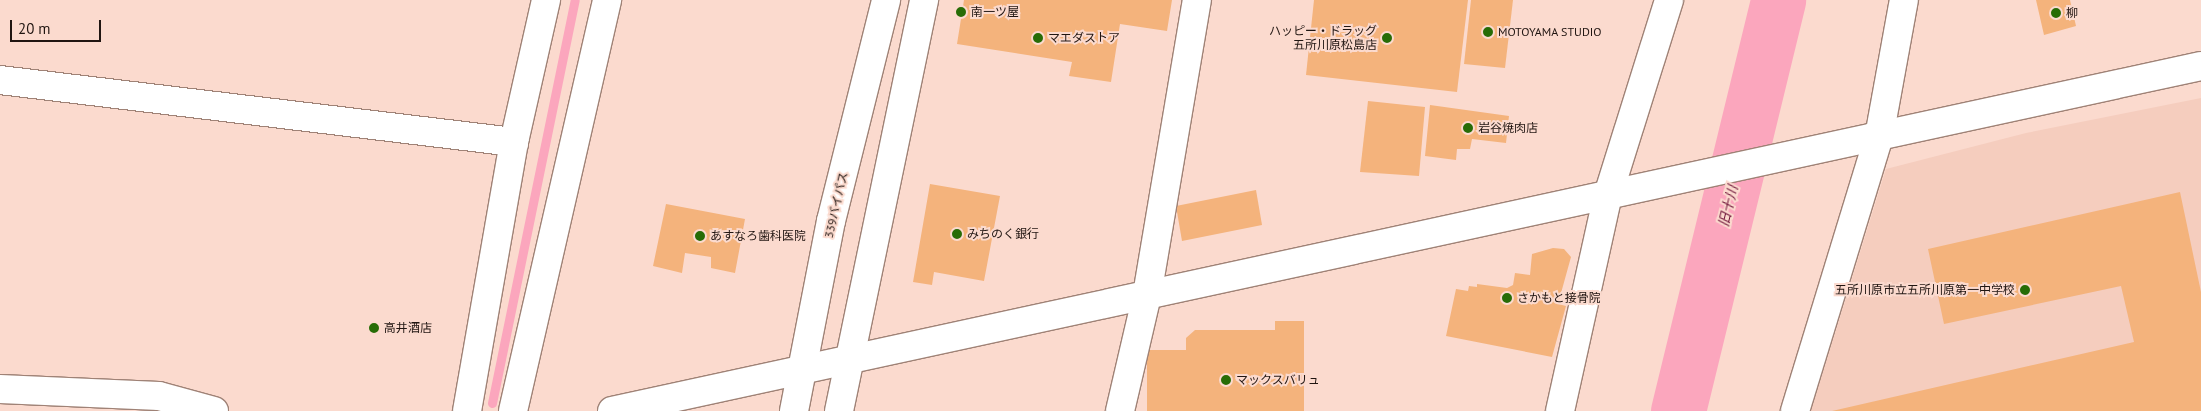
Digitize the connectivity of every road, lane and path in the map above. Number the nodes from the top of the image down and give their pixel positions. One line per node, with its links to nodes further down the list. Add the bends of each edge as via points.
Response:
1 (546, 0): 11 (street)
2 (607, 0): 19 (street)
3 (886, 0): 15 (street, 339バイパス, via 831,221)
4 (924, 0): 14 (street)
5 (1197, 0): 13 (street)
6 (1669, 0): 12 (street)
7 (1904, 0): 10 (street)
8 (2201, 66): 10 (street)
9 (0, 80): 11 (street)
10 (1879, 137): 12 (street); 25 (street)
11 (514, 142): 18 (street)
12 (1608, 195): 13 (street); 24 (street)
13 (1147, 295): 14 (street); 23 (street)
14 (849, 360): 15 (street); 22 (street)
15 (803, 370): 20 (street); 21 (street, 339バイパス)
16 (0, 389): 17 (street, via 159,396)
17 (214, 411)
18 (467, 411)
19 (513, 411)
20 (612, 411)
21 (794, 411)
22 (839, 411)
23 (1120, 411)
24 (1560, 411)
25 (1796, 411)

